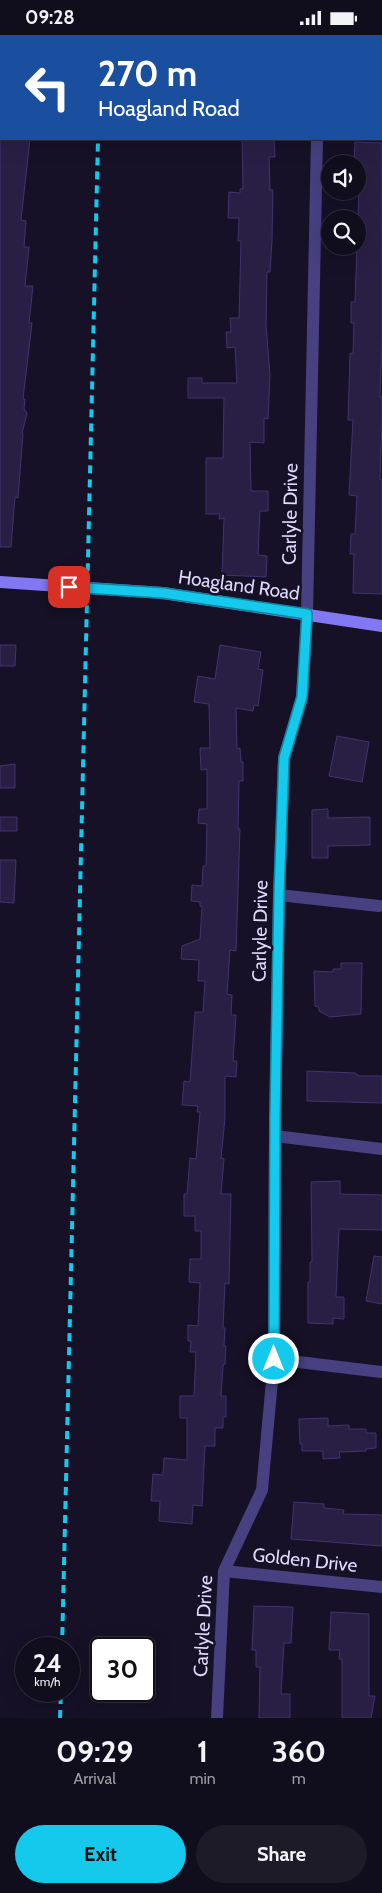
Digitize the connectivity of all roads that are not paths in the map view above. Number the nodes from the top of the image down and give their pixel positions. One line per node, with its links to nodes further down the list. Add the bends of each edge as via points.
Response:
1 (317, 140): 3 (street, Carlyle Drive)
2 (0, 582): 3 (street, Hoagland Road, via 163,593)
3 (307, 614): 4 (street, Hoagland Road); 5 (street, Carlyle Drive, via 302,697 284,758)
4 (382, 625)
5 (279, 895): 6 (street); 7 (street, Carlyle Drive)
6 (379, 907)
7 (275, 1136): 8 (street); 9 (street, Carlyle Drive)
8 (382, 1149)
9 (274, 1359): 10 (street); 11 (street, Carlyle Drive, via 262,1490)
10 (382, 1372)
11 (224, 1571): 12 (street, Golden Drive); 13 (street, Carlyle Drive)
12 (382, 1587)
13 (217, 1718)

